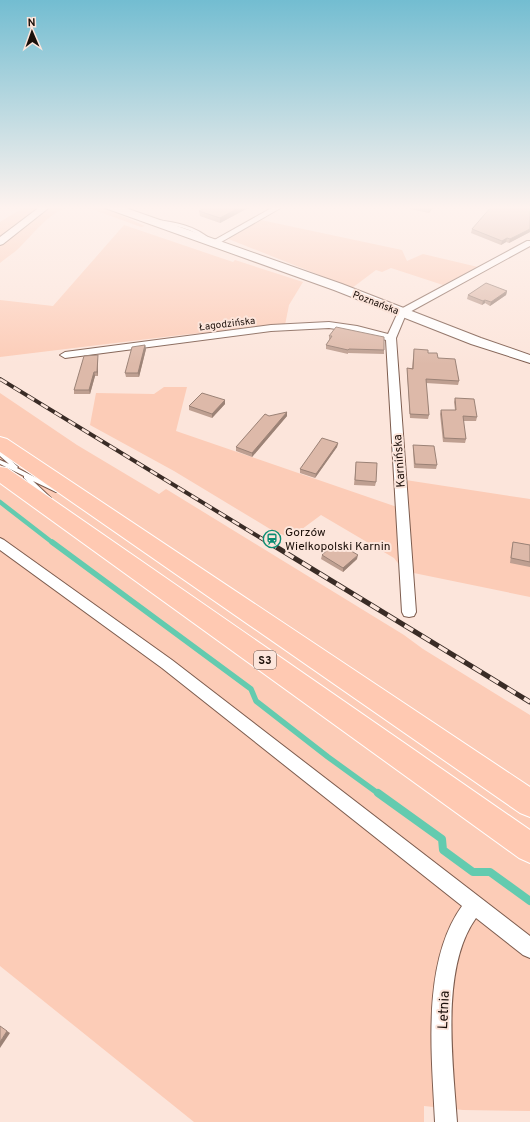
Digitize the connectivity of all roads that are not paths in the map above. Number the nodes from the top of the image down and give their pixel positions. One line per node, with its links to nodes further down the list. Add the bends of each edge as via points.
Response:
1 (255, 258): 3 (main road, Poznańska)
2 (502, 258): 3 (street)
3 (402, 312): 4 (street, Karnińska); 6 (main road, Poznańska)
4 (391, 338): 5 (street, Łagodzińska, via 329,325 233,332); 13 (street, Karnińska)
5 (64, 355)
6 (530, 359)
7 (0, 443): 11 (highway, S3)
8 (0, 453): 10 (lane)
9 (0, 462): 10 (lane)
10 (10, 473): 11 (lane); 15 (highway, S3, via 88,535)
11 (111, 518): 14 (highway, S3)
12 (0, 542): 16 (street, via 166,664)
13 (409, 612)
14 (530, 803)
15 (530, 848)
16 (474, 905): 17 (street); 18 (street, Letnia, via 461,925 448,961 441,1006)
17 (530, 948)
18 (446, 1122)

